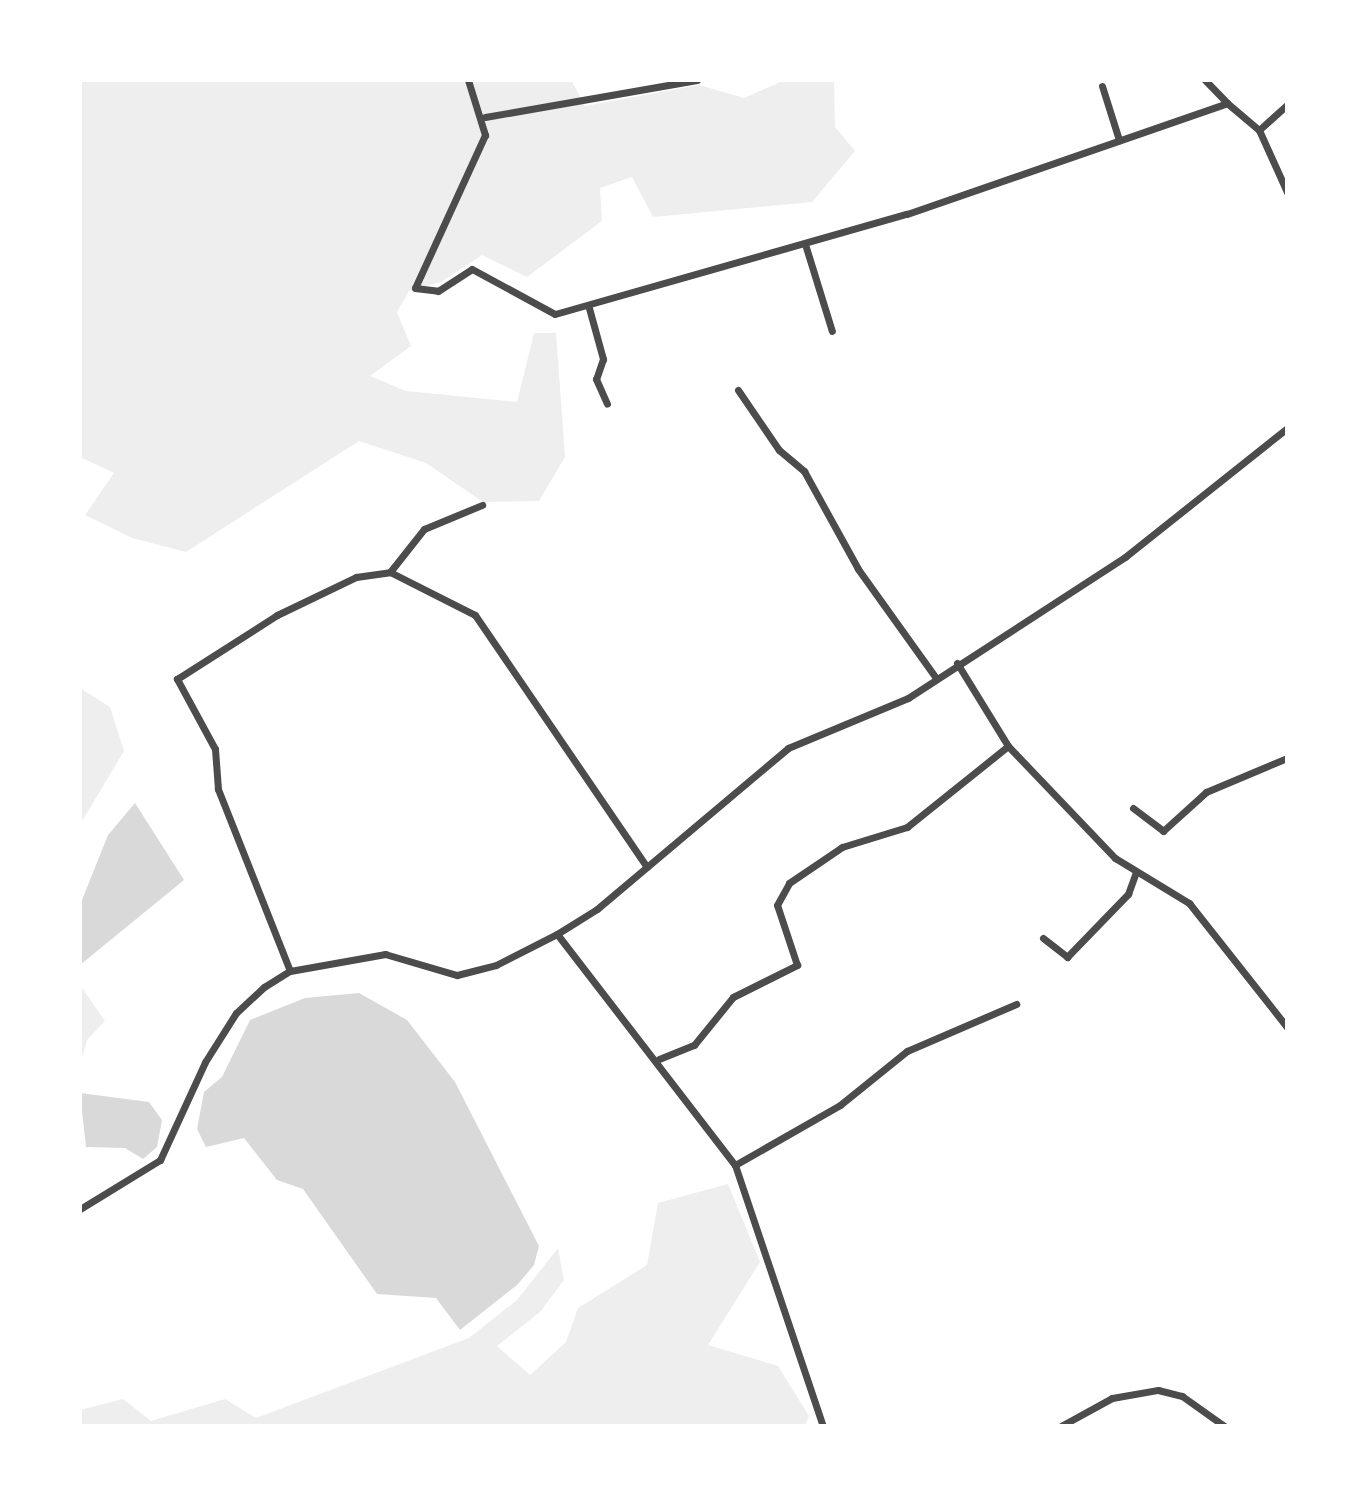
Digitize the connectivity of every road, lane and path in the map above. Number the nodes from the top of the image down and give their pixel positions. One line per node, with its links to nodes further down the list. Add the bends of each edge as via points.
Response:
1 (468, 80): 7 (street)
2 (697, 80): 7 (street)
3 (1205, 80): 5 (street)
4 (1102, 86): 9 (street)
5 (1227, 103): 8 (street); 9 (street)
6 (1287, 105): 8 (street)
7 (485, 117): 12 (street, via 485,135 415,288 438,291 472,269 555,314)
8 (1259, 130): 10 (street)
9 (1119, 140): 11 (street)
10 (1287, 192)
11 (805, 244): 12 (street); 13 (street)
12 (589, 308): 15 (street, via 603,359 596,379)
13 (832, 331)
14 (738, 390): 20 (street, via 779,450 804,471 858,569)
15 (607, 404)
16 (1287, 428): 19 (street, via 1125,557)
17 (482, 505): 18 (street, via 424,529)
18 (390, 572): 24 (street, via 475,615); 28 (street, via 356,577 277,615 177,679 215,749 218,789)
19 (957, 663): 20 (street); 21 (street)
20 (936, 678): 24 (street, via 908,698 788,748)
21 (1008, 746): 25 (street); 31 (street, via 907,827 842,847 789,883 777,905 797,965 733,997 694,1045)
22 (1287, 758): 23 (street, via 1206,792 1163,831)
23 (1133, 808)
24 (647, 867): 26 (street)
25 (1136, 872): 27 (street, via 1128,894 1067,957); 30 (street, via 1189,903)
26 (557, 934): 28 (street, via 496,965 457,975 385,954); 31 (street)
27 (1043, 938)
28 (290, 971): 33 (street, via 236,1013 188,1090 160,1160)
29 (1016, 1004): 32 (street, via 907,1051 840,1105)
30 (1287, 1027)
31 (659, 1059): 32 (street)
32 (735, 1165): 34 (street)
33 (80, 1209)
34 (823, 1426)
35 (1061, 1426): 36 (street, via 1112,1398 1158,1390 1182,1396)
36 (1224, 1426)

